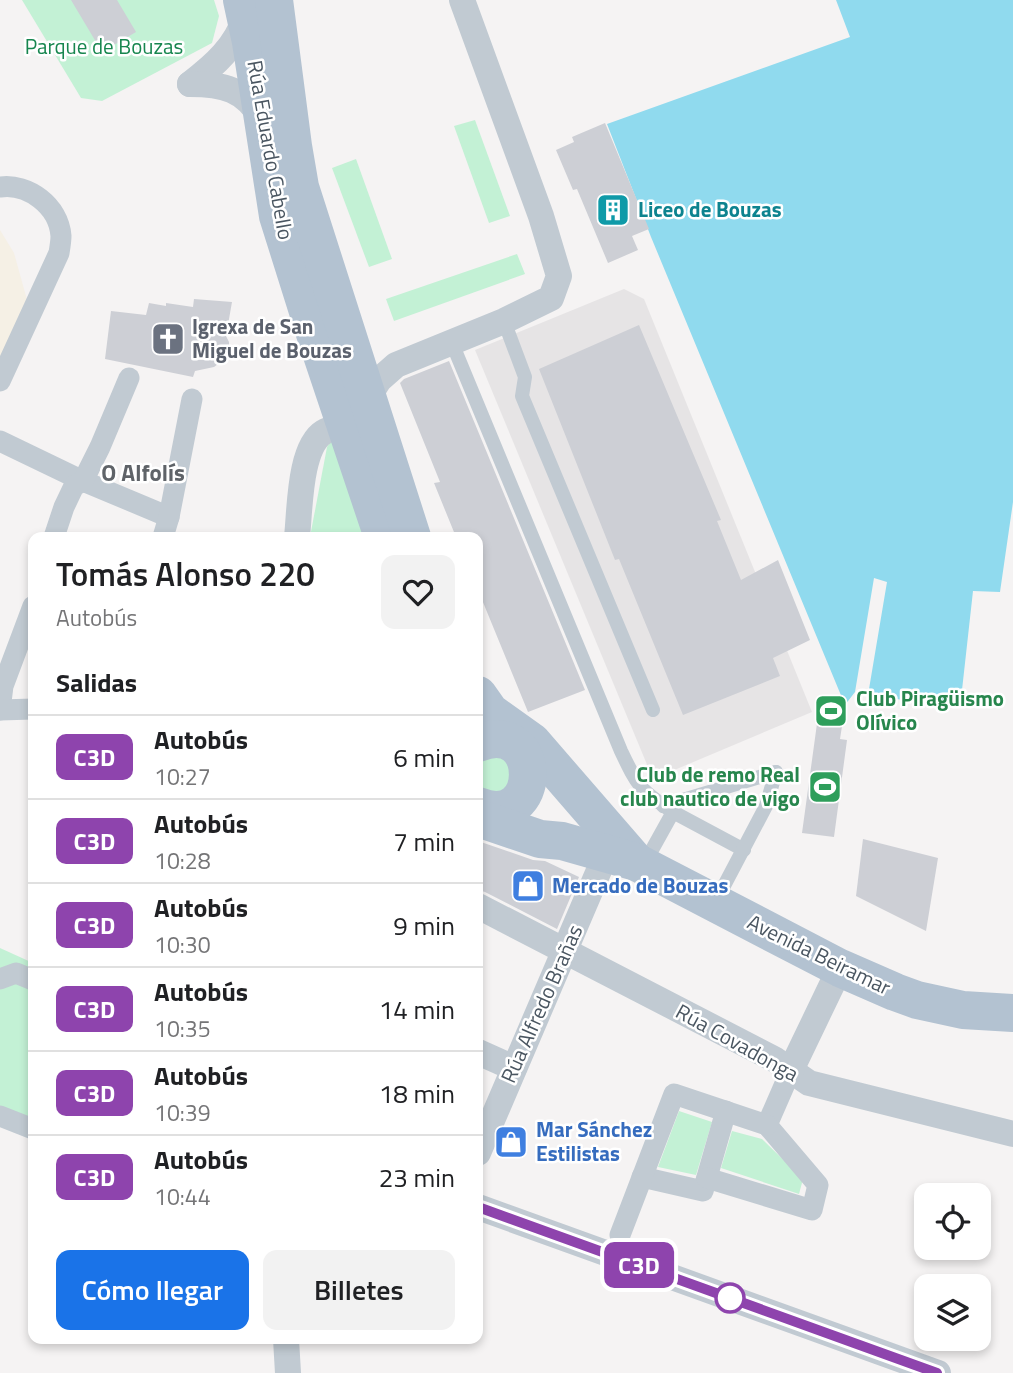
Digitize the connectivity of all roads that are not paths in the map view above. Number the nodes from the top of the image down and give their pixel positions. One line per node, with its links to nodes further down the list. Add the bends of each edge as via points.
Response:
1 (462, 0): 5 (street, via 559,276 551,298)
2 (254, 5): 3 (main road, Rúa Eduardo Cabello); 3 (street, via 232,47 190,84 231,89 246,98); 10 (main road, Rúa Eduardo Cabello, via 293,146)
3 (262, 120): 10 (main road, Rúa Eduardo Cabello, via 282,230)
4 (0, 187): 8 (street, via 11,185 48,205 61,235 59,253)
5 (504, 321): 6 (street); 22 (lane, via 525,377 522,396)
6 (452, 343): 10 (street, via 396,365); 25 (lane, via 621,751 637,784)
7 (129, 378): 12 (street)
8 (0, 381)
9 (192, 399): 13 (street)
10 (356, 412): 15 (street, via 323,432 309,450); 16 (main road, Rúa Eduardo Cabello); 17 (main road, Rúa Eduardo Cabello)
11 (0, 441): 12 (street)
12 (82, 481): 13 (street); 14 (street, via 74,486)
13 (166, 527)
14 (56, 532)
15 (298, 532)
16 (382, 532)
17 (410, 532)
18 (28, 619): 21 (street, via 3,686)
19 (483, 702): 28 (main road, via 532,742 596,814)
20 (28, 709): 21 (street)
21 (0, 710)
22 (653, 710)
23 (483, 733): 24 (main road, Avenida Beiramar, via 514,745)
24 (527, 763): 26 (main road, via 528,786 522,796 513,804); 28 (main road, Avenida Beiramar)
25 (668, 809): 27 (lane); 27 (lane, via 776,772 766,806); 28 (lane)
26 (484, 811): 28 (main road, Avenida Beiramar, via 548,830 562,841)
27 (744, 850): 29 (lane)
28 (622, 852): 29 (main road, Avenida Beiramar); 31 (street, Rúa Alfredo Brañas)
29 (714, 904): 32 (main road, Avenida Beiramar)
30 (483, 909): 31 (street, Rúa Covadonga)
31 (566, 952): 37 (street, Rúa Alfredo Brañas); 38 (street, Rúa Covadonga)
32 (840, 968): 35 (main road, Avenida Beiramar, via 917,1000 962,1010); 38 (street)
33 (28, 978): 34 (street, via 16,973)
34 (0, 979)
35 (1013, 1013)
36 (483, 1054): 37 (street)
37 (514, 1068): 44 (street, Rúa Alfredo Brañas)
38 (790, 1070): 41 (street); 43 (street, Rúa Covadonga, via 809,1083)
39 (726, 1111): 41 (street); 45 (street, via 674,1094); 46 (street)
40 (0, 1116): 42 (street)
41 (768, 1125): 46 (street, via 818,1185 812,1210)
42 (28, 1127)
43 (1013, 1134)
44 (483, 1141)
45 (642, 1177): 46 (street, via 703,1191); 48 (street)
46 (707, 1178)
47 (483, 1209): 51 (street)
48 (620, 1235)
49 (286, 1344): 50 (street)
50 (289, 1373)
51 (938, 1373)

